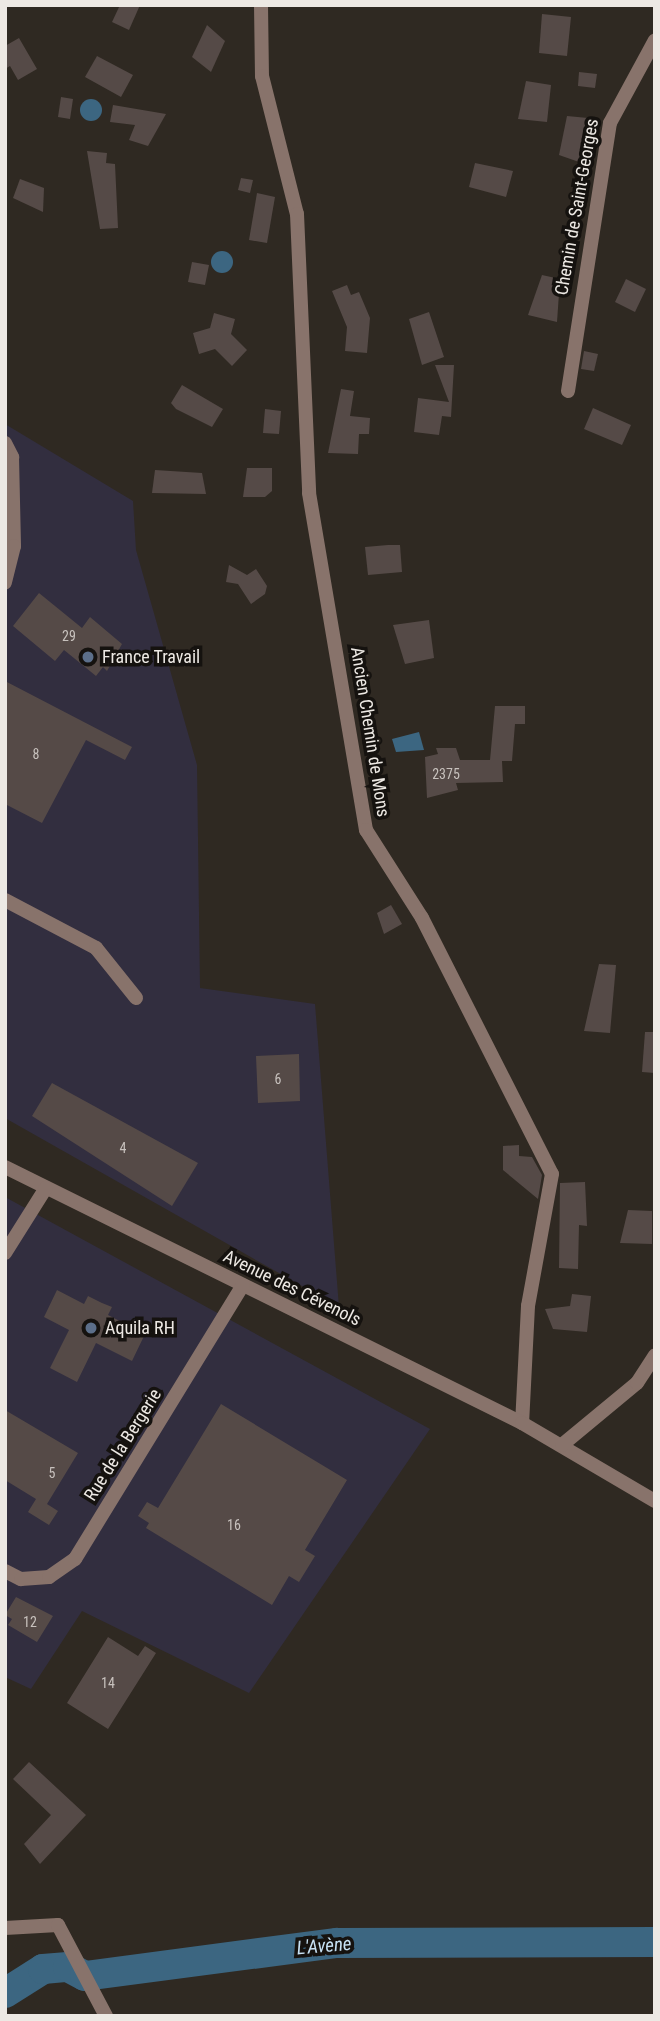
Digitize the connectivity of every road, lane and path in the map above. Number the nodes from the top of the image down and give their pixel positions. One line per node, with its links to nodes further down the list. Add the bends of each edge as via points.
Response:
1 (261, 5): 13 (street, Ancien Chemin de Mons, via 262,76 297,214 309,493 366,830 422,918 552,1174 528,1306)
2 (655, 40): 3 (street, Chemin de Saint-Georges, via 610,123)
3 (568, 391)
4 (5, 443): 5 (street, via 12,457 14,546)
5 (5, 583)
6 (5, 900): 7 (street, via 96,948)
7 (136, 998)
8 (5, 1167): 9 (street, Avenue des Cévenols)
9 (46, 1188): 10 (street); 11 (street, Avenue des Cévenols)
10 (5, 1253)
11 (243, 1285): 13 (street, Avenue des Cévenols); 16 (street, Rue de la Bergerie, via 75,1559 49,1577 21,1579)
12 (655, 1355): 14 (street, via 637,1383)
13 (522, 1423): 14 (street, Avenue des Cévenols)
14 (562, 1445): 15 (street, Avenue des Cévenols)
15 (655, 1501)
16 (5, 1571)
17 (5, 1928): 18 (street, via 58,1926)
18 (104, 2013)

